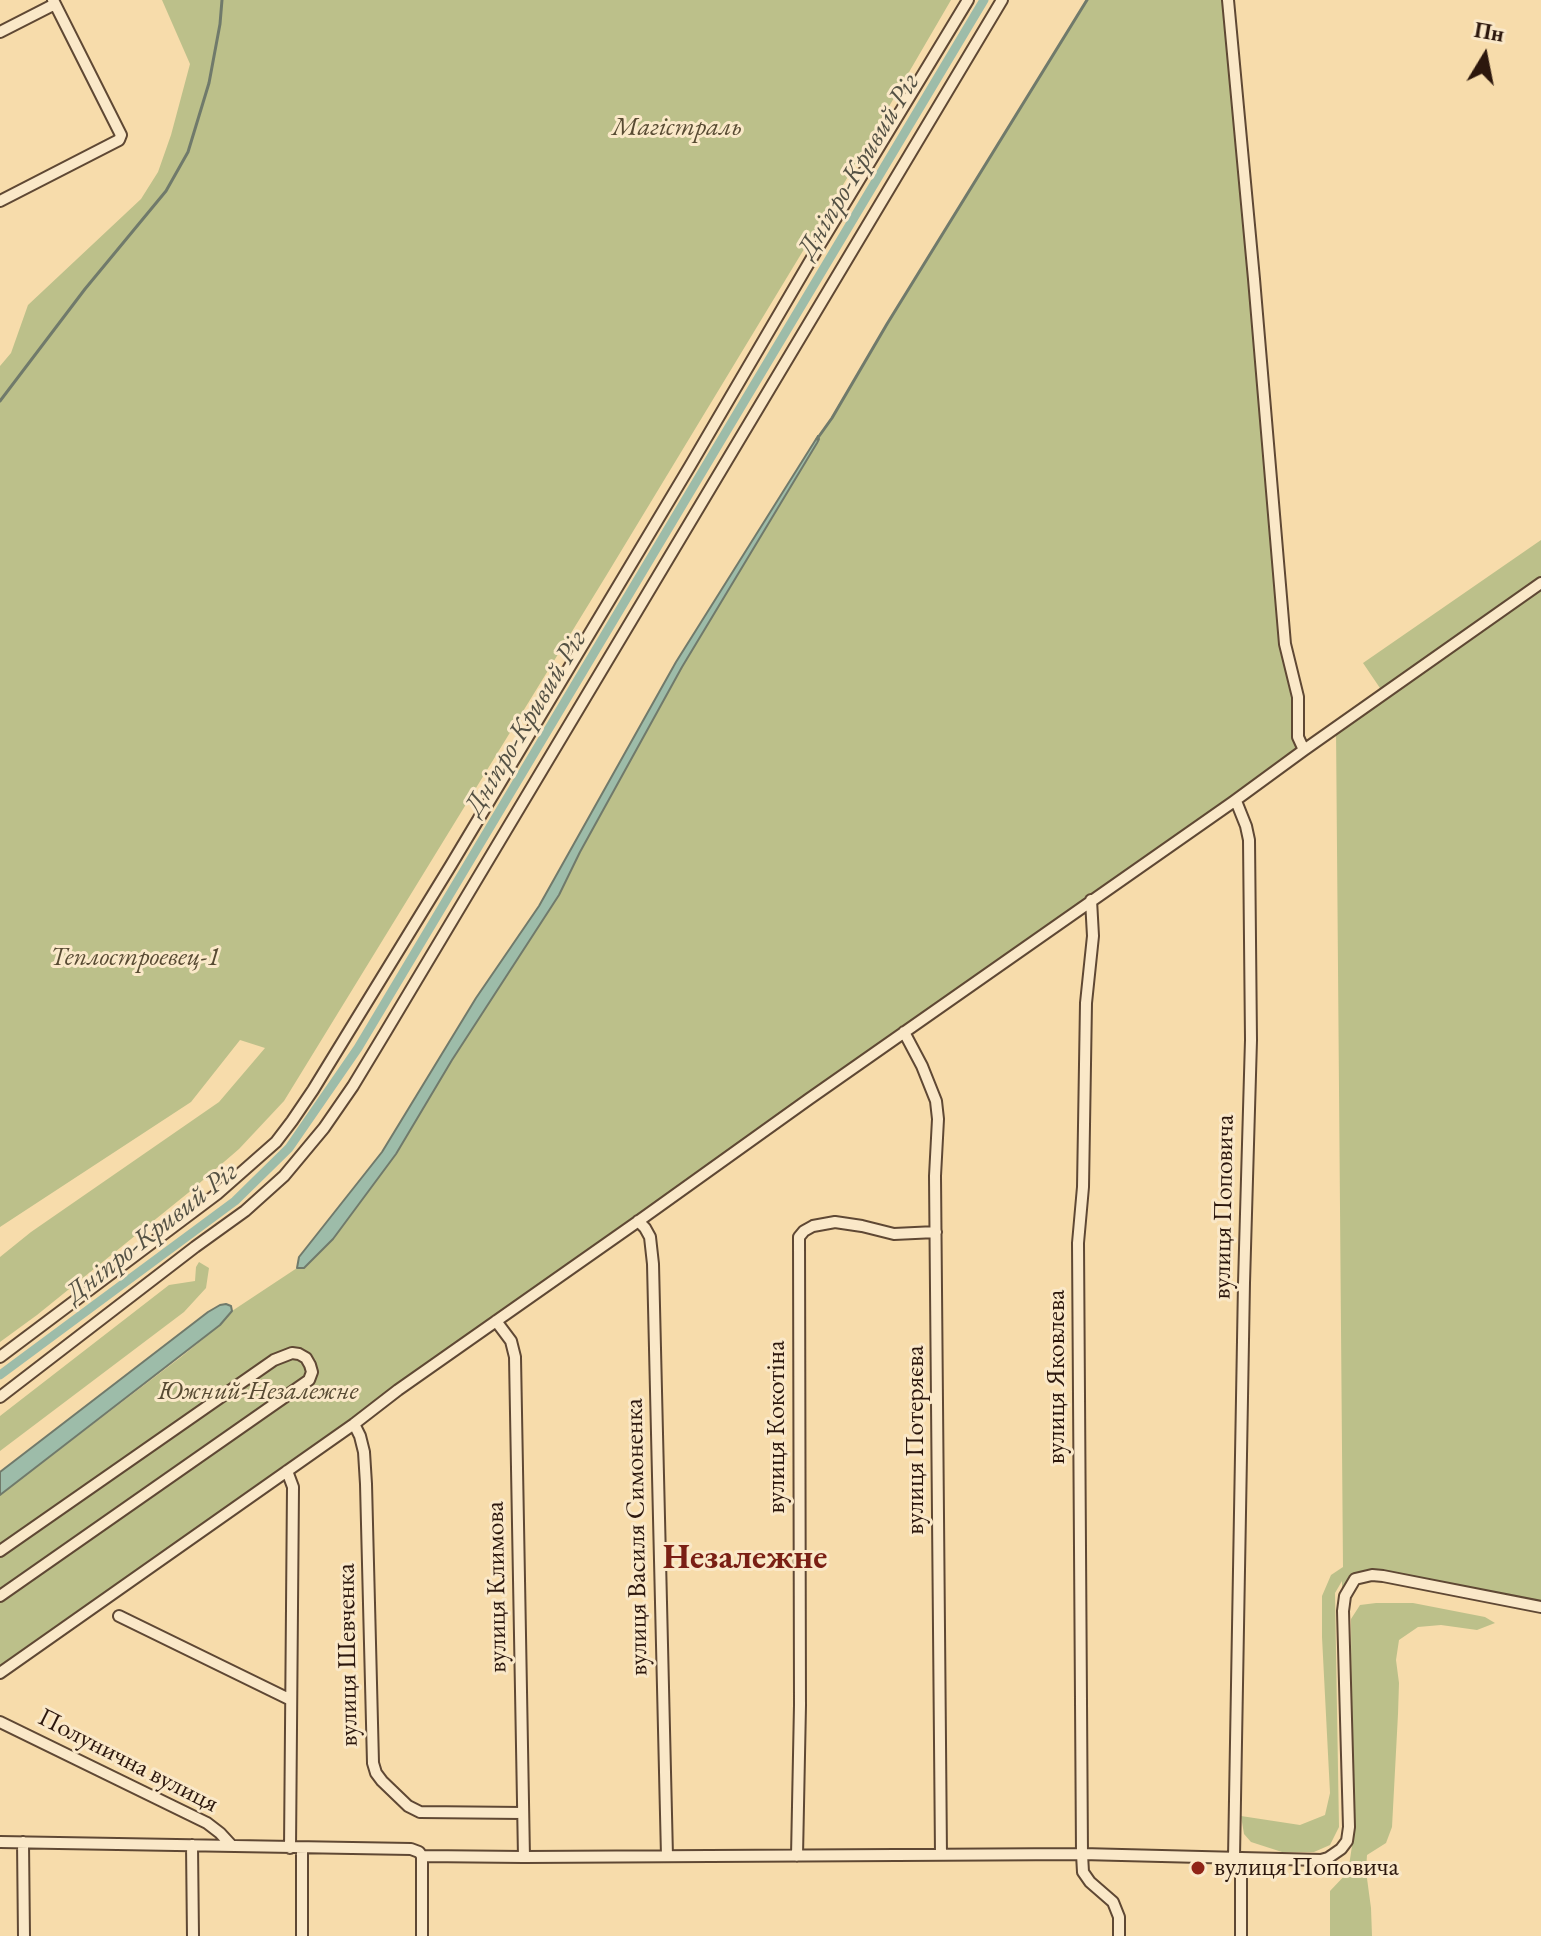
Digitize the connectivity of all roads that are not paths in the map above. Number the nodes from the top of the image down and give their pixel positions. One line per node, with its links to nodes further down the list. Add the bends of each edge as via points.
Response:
1 (968, 0): 15 (street, via 292,1121 217,1194)
2 (1002, 0): 16 (street, via 324,1128 284,1176 245,1211)
3 (1228, 0): 8 (street, via 1285,644)
4 (54, 2): 5 (street); 6 (street, via 121,135)
5 (0, 32)
6 (0, 201)
7 (1541, 583): 8 (street)
8 (1304, 750): 9 (street)
9 (1236, 801): 10 (street); 39 (street, вулиця Поповича, via 1249,840 1251,1040)
10 (1091, 900): 11 (street); 33 (street, вулиця Яковлева, via 1078,1243)
11 (904, 1032): 12 (street); 13 (street, вулиця Потеряєва, via 936,1101)
12 (638, 1221): 14 (street); 36 (street, вулиця Василя Симоненка, via 650,1237 653,1264)
13 (936, 1232): 34 (street, вулиця Потеряєва); 37 (street, вулиця Кокотіна, via 894,1234 835,1222 813,1226 799,1237)
14 (496, 1321): 17 (street); 26 (street, вулиця Климова, via 515,1357)
15 (0, 1357)
16 (0, 1397)
17 (354, 1424): 18 (street); 26 (street, вулиця Шевченка, via 364,1452 376,1773 420,1812)
18 (287, 1471): 23 (street); 24 (street, via 293,1487)
19 (0, 1551): 20 (street, via 274,1360 292,1353 306,1358 312,1372 309,1380)
20 (0, 1596)
21 (1541, 1607): 39 (street, via 1383,1576 1355,1579 1343,1611 1347,1841 1321,1860)
22 (119, 1616): 24 (street)
23 (0, 1673)
24 (291, 1700): 31 (street)
25 (0, 1722): 30 (street, Полунична вулиця, via 207,1823)
26 (523, 1813): 38 (street, вулиця Климова)
27 (0, 1842): 28 (street)
28 (23, 1842): 29 (street); 40 (street)
29 (192, 1845): 30 (street); 41 (street)
30 (232, 1846): 31 (street)
31 (290, 1848): 32 (street)
32 (302, 1848): 35 (street, via 411,1849); 42 (street)
33 (1082, 1854): 34 (street); 39 (street); 44 (street, via 1083,1872 1113,1902)
34 (941, 1855): 37 (street)
35 (422, 1856): 38 (street); 43 (street)
36 (667, 1856): 37 (street); 38 (street)
37 (797, 1856)
38 (524, 1857)
39 (1237, 1858): 45 (street, вулиця Поповича)
40 (24, 1936)
41 (193, 1936)
42 (302, 1936)
43 (422, 1936)
44 (1119, 1936)
45 (1241, 1936)

